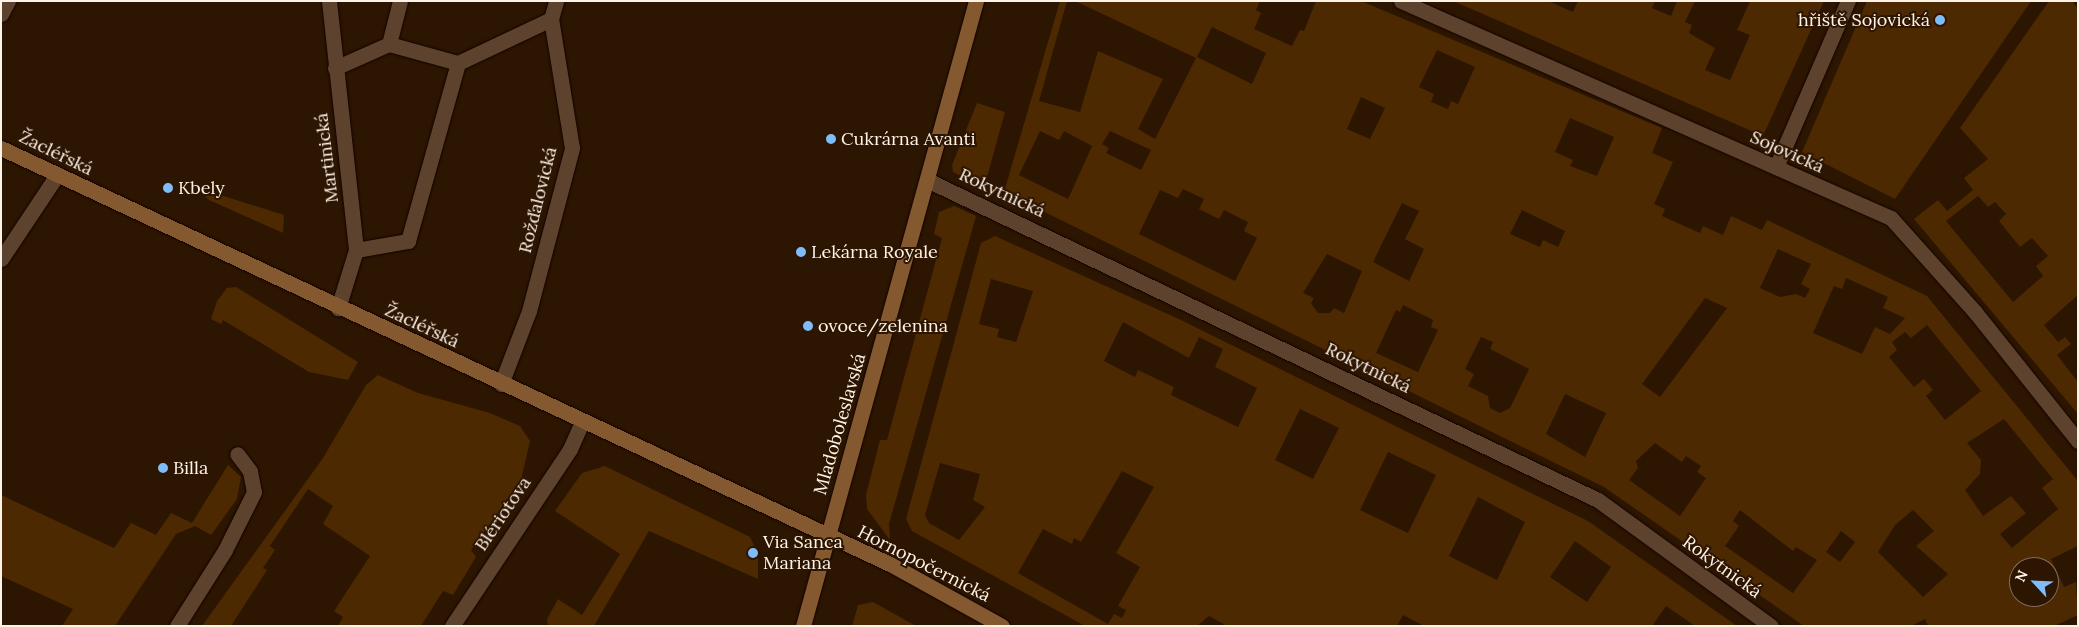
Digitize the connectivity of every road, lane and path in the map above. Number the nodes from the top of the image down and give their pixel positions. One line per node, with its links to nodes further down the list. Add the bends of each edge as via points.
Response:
1 (8, 1): 8 (street)
2 (329, 1): 12 (street, Martinická)
3 (400, 1): 10 (street)
4 (556, 1): 9 (street, Rožďalovická)
5 (976, 1): 16 (street, Mladoboleslavská)
6 (1401, 1): 14 (street, Sojovická)
7 (1848, 1): 14 (street)
8 (1, 14)
9 (551, 20): 11 (street); 20 (street, Rožďalovická, via 572,148 529,312)
10 (389, 44): 11 (street); 12 (street)
11 (458, 63): 17 (street, via 408,241)
12 (335, 68): 17 (street, Martinická)
13 (1, 148): 15 (street, Žacléřská)
14 (1776, 167): 22 (street, Sojovická, via 1891,218 1975,312)
15 (57, 175): 18 (street); 19 (street, Žacléřská)
16 (927, 180): 24 (street, Mladoboleslavská); 29 (street, Rokytnická, via 1598,500)
17 (356, 250): 19 (street, Martinická)
18 (1, 259)
19 (338, 308): 20 (street, Žacléřská)
20 (501, 384): 21 (street, Žacléřská)
21 (582, 422): 24 (street, Žacléřská); 26 (street, Blériotova, via 570,449)
22 (2078, 441)
23 (237, 454): 25 (street, via 250,471 254,492 225,550)
24 (828, 536): 27 (street, Mladoboleslavská); 28 (street, Hornopočernická)
25 (176, 626)
26 (452, 626)
27 (803, 626)
28 (1002, 626)
29 (1771, 626)

